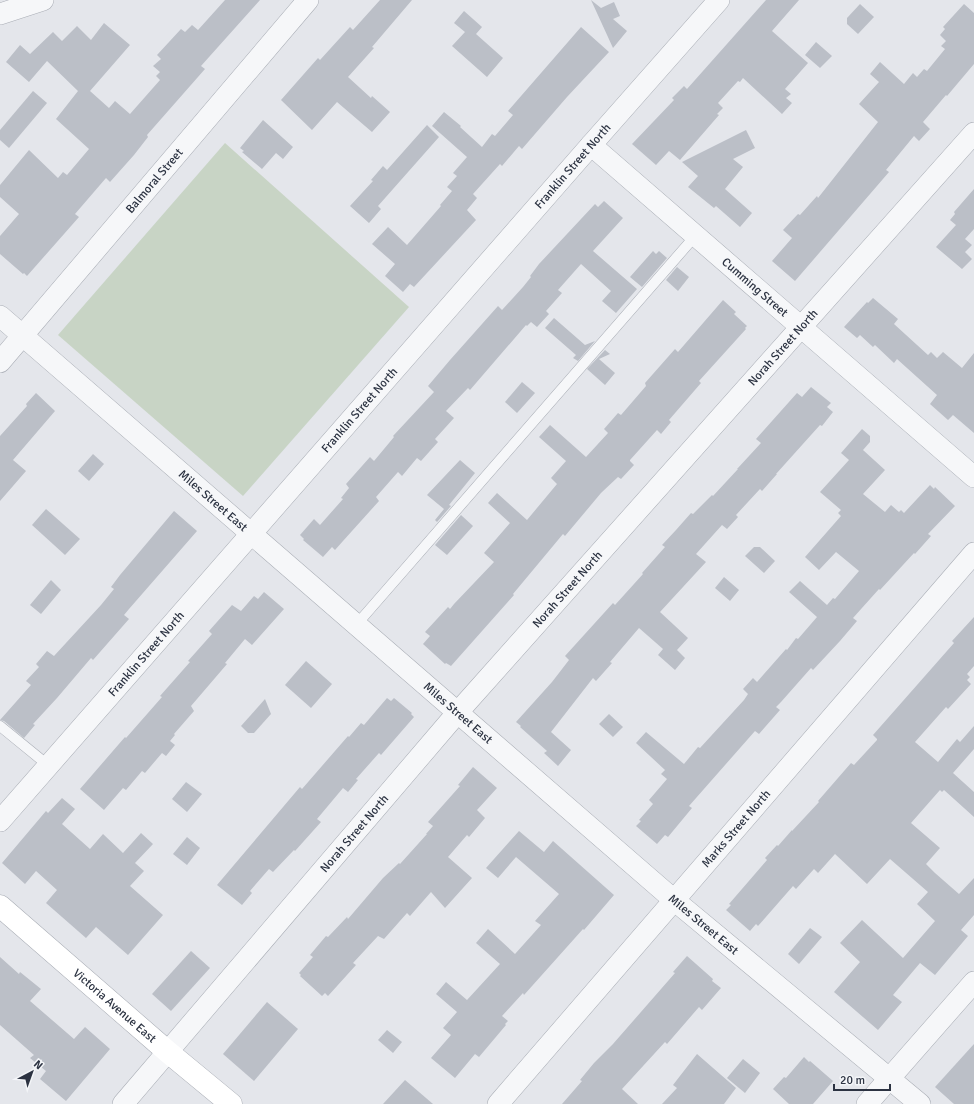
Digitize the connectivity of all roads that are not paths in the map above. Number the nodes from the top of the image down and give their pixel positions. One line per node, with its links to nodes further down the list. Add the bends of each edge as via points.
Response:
1 (43, 0): 4 (street)
2 (308, 0): 10 (street, Balmoral Street)
3 (719, 0): 6 (street, Franklin Street North)
4 (0, 14)
5 (974, 133): 9 (street, Norah Street North)
6 (591, 144): 7 (street, Cumming Street); 13 (street, Franklin Street North)
7 (696, 235): 9 (street, Cumming Street); 15 (lane)
8 (0, 316): 10 (street, Miles Street East)
9 (800, 326): 12 (street, Cumming Street); 16 (street, Norah Street North)
10 (23, 335): 11 (street, Balmoral Street); 13 (street, Miles Street East)
11 (0, 362)
12 (974, 477)
13 (252, 533): 15 (street, Miles Street East); 18 (street, Franklin Street North)
14 (974, 553): 20 (street, Marks Street North)
15 (357, 624): 16 (street, Miles Street East)
16 (458, 712): 20 (street, Miles Street East); 23 (street, Norah Street North)
17 (0, 726): 18 (lane)
18 (48, 766): 19 (street, Franklin Street North)
19 (0, 821)
20 (674, 900): 24 (street, Miles Street East); 27 (street, Marks Street North)
21 (0, 906): 23 (street, Victoria Avenue East)
22 (974, 982): 24 (street)
23 (168, 1052): 25 (street, Norah Street North); 26 (street, Victoria Avenue East)
24 (890, 1078): 28 (street); 29 (street, Miles Street East)
25 (124, 1104)
26 (231, 1104)
27 (498, 1104)
28 (867, 1104)
29 (920, 1104)

